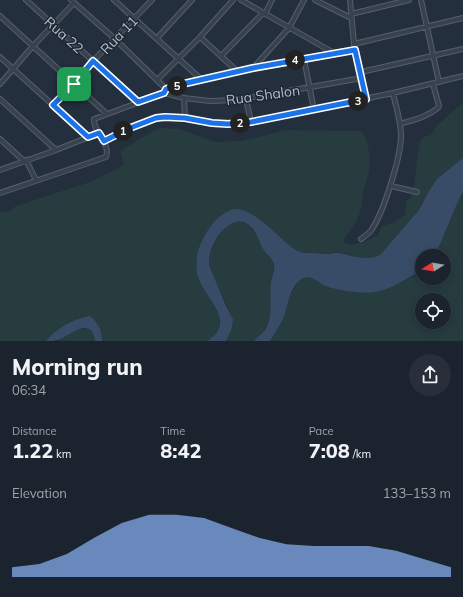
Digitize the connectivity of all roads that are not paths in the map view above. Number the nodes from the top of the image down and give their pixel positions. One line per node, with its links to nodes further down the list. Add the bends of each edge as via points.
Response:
1 (26, 0): 19 (street, Rua 22)
2 (114, 0): 18 (street)
3 (152, 0): 18 (street, Rua 11)
4 (192, 0): 23 (street)
5 (233, 0): 22 (street)
6 (241, 0): 14 (street)
7 (272, 0): 14 (street)
8 (304, 0): 21 (street)
9 (315, 0): 16 (street)
10 (350, 0): 16 (street)
11 (409, 0): 16 (street)
12 (421, 0): 20 (street)
13 (73, 1): 19 (street); 24 (street)
14 (264, 13): 21 (street); 31 (street)
15 (0, 16): 26 (street)
16 (351, 16): 25 (street)
17 (463, 18): 20 (street)
18 (134, 19): 23 (street); 24 (street, Rua 11)
19 (54, 25): 26 (street); 35 (street, Rua 22)
20 (427, 26): 25 (street); 30 (street)
21 (289, 28): 29 (street); 36 (street)
22 (200, 37): 31 (street); 33 (street)
23 (157, 38): 33 (street)
24 (115, 39): 35 (street, Rua 11); 42 (street)
25 (354, 44): 28 (street)
26 (33, 46): 37 (street); 46 (street)
27 (463, 49): 30 (street)
28 (355, 50): 29 (street); 39 (street)
29 (334, 54): 34 (street)
30 (433, 55): 39 (street); 44 (street)
31 (221, 56): 38 (street)
32 (0, 57): 37 (street)
33 (179, 59): 42 (street); 43 (street)
34 (304, 59): 36 (street); 48 (street)
35 (93, 61): 46 (street, Rua 11); 55 (street, Rua 22)
36 (253, 68): 38 (street)
37 (13, 69): 45 (street); 56 (street)
38 (237, 71): 43 (street)
39 (361, 72): 41 (street)
40 (463, 76): 44 (street)
41 (362, 78): 48 (street, Rua Shalon); 54 (street)
42 (157, 80): 49 (street)
43 (202, 80): 49 (street)
44 (439, 82): 47 (street)
45 (0, 84)
46 (74, 84): 56 (street, Rua 11); 58 (street)
47 (433, 84): 50 (street); 61 (street, via 438,108 432,113)
48 (310, 88): 53 (street, Rua Shalon); 57 (street)
49 (165, 91): 51 (street, Rua Shalon); 55 (street)
50 (393, 94): 54 (street); 61 (street)
51 (184, 98): 53 (street, Rua Shalon, via 220,101); 59 (street)
52 (0, 99): 66 (street)
53 (246, 99): 60 (street)
54 (366, 99): 57 (street)
55 (138, 102): 58 (street)
56 (53, 105): 63 (street)
57 (314, 110): 60 (street)
58 (107, 114): 62 (street, via 94,120)
59 (185, 118): 60 (street, via 228,124); 65 (street, via 156,118)
60 (251, 122)
61 (400, 124): 70 (street, via 401,139)
62 (99, 133): 63 (street); 65 (street)
63 (88, 137): 66 (street)
64 (0, 139): 67 (street)
65 (104, 141): 69 (street, via 107,156)
66 (56, 150): 67 (street)
67 (25, 161): 68 (street); 69 (street)
68 (0, 170)
69 (36, 180): 72 (street)
70 (391, 186): 71 (street); 73 (street, via 372,229)
71 (417, 192)
72 (0, 193)
73 (361, 238)

